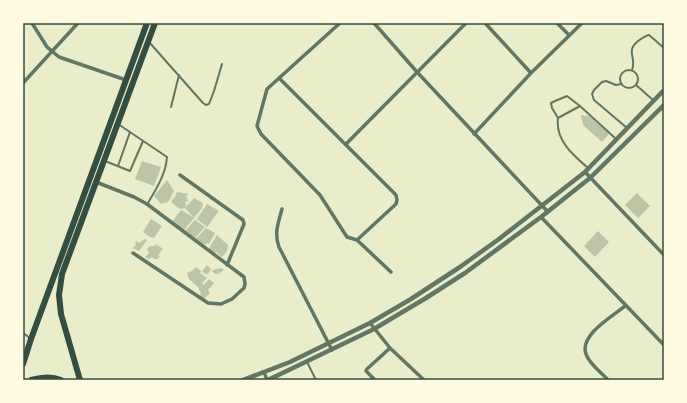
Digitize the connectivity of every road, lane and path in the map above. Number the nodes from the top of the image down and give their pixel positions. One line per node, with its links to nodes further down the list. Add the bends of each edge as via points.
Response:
1 (32, 23): 14 (street)
2 (78, 23): 14 (street)
3 (147, 23): 21 (main road)
4 (155, 23): 12 (main road)
5 (340, 23): 20 (street)
6 (374, 23): 17 (street)
7 (466, 23): 17 (street)
8 (485, 23): 18 (street)
9 (557, 23): 11 (street)
10 (582, 23): 11 (street)
11 (569, 35): 18 (street)
12 (148, 41): 19 (lane); 31 (main road)
13 (664, 48): 16 (lane, via 650,35 645,36 632,46)
14 (52, 52): 21 (street, via 59,57); 22 (street)
15 (222, 64): 19 (lane, via 214,91 206,105)
16 (632, 70): 23 (lane, via 622,73); 24 (lane, via 637,74)
17 (418, 72): 34 (street); 37 (street)
18 (531, 72): 34 (street)
19 (179, 76): 28 (lane)
20 (279, 78): 37 (street); 49 (street, via 266,89 257,126 261,134 320,195 347,237)
21 (126, 80): 58 (main road)
22 (23, 83)
23 (621, 84): 24 (lane, via 630,88); 32 (lane, via 602,82 592,94 594,100)
24 (636, 85): 26 (lane)
25 (664, 90): 26 (street)
26 (654, 101): 32 (street)
27 (580, 106): 30 (lane); 30 (lane, via 567,96 555,100 552,108); 35 (lane)
28 (171, 107)
29 (663, 107): 42 (street)
30 (558, 118): 40 (lane, via 557,124 563,142)
31 (118, 124): 33 (lane); 38 (main road)
32 (627, 129): 35 (street)
33 (130, 132): 36 (lane); 39 (lane)
34 (474, 134): 45 (street)
35 (617, 140): 40 (street)
36 (143, 141): 39 (lane, via 130,170); 44 (lane, via 167,157 159,183)
37 (346, 144): 49 (street, via 396,195 397,200 396,204)
38 (104, 161): 39 (lane); 43 (main road)
39 (118, 166)
40 (587, 170): 42 (street); 45 (street)
41 (180, 175): 52 (street, via 243,220 244,224)
42 (590, 178): 47 (street); 51 (street)
43 (96, 182): 44 (street); 68 (main road, via 62,274 59,295 61,314)
44 (147, 204): 52 (street)
45 (542, 205): 47 (street); 55 (street, via 460,267)
46 (282, 209): 59 (street, via 276,232 279,248)
47 (548, 212): 48 (street)
48 (541, 217): 54 (street); 56 (street, via 465,272)
49 (357, 240): 53 (street)
50 (133, 253): 52 (street, via 208,303 227,302 244,288 244,277)
51 (664, 254)
52 (227, 265)
53 (391, 272)
54 (625, 306): 60 (street); 74 (street, via 592,333 584,347 590,362)
55 (370, 323): 56 (street); 59 (street)
56 (374, 329): 61 (street); 62 (street)
57 (23, 334): 58 (lane)
58 (30, 339): 64 (main road)
59 (329, 343): 62 (street); 65 (street)
60 (664, 344)
61 (390, 348): 72 (street, via 366,371); 73 (street)
62 (332, 350): 63 (street)
63 (307, 362): 70 (street); 71 (lane)
64 (23, 364)
65 (264, 372): 69 (street); 70 (street)
66 (32, 380): 67 (main road, via 54,377)
67 (61, 380)
68 (80, 380)
69 (243, 380)
70 (267, 380)
71 (316, 380)
72 (375, 380)
73 (424, 380)
74 (608, 380)

